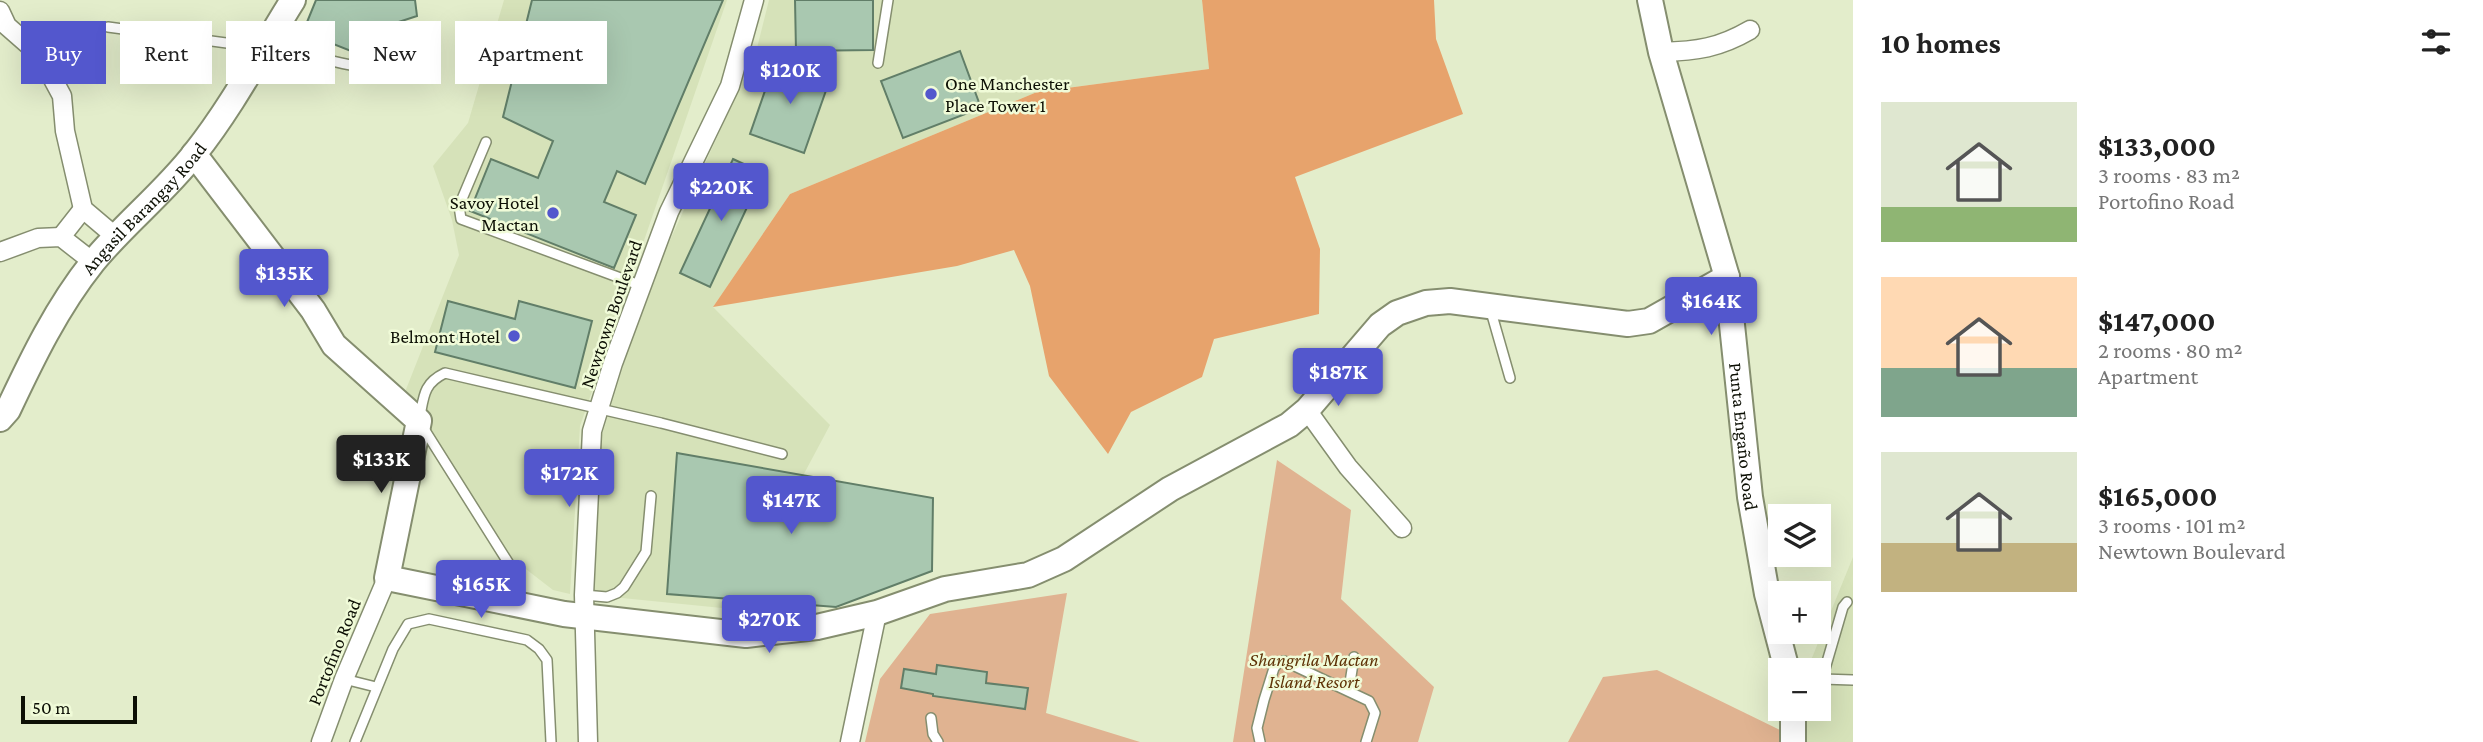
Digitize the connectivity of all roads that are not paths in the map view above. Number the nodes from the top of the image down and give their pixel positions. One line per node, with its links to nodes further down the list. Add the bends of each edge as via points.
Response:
1 (293, 0): 6 (street, Angasil Barangay Road)
2 (754, 0): 21 (street, Newtown Boulevard, via 730,86 669,212)
3 (888, 0): 11 (lane)
4 (1650, 0): 10 (street, Punta Engaño Road)
5 (0, 11): 15 (street, via 7,26 48,70 62,96)
6 (279, 21)
7 (108, 27): 9 (lane)
8 (1750, 30): 10 (street, via 1702,50)
9 (226, 43)
10 (1661, 52): 20 (street, Punta Engaño Road)
11 (878, 63)
12 (244, 84): 14 (street, Angasil Barangay Road)
13 (486, 142): 21 (lane, via 459,206 461,219)
14 (194, 154): 17 (street, Angasil Barangay Road); 27 (street, via 313,310 334,345)
15 (83, 209): 16 (street); 17 (street)
16 (61, 237): 18 (street, via 38,238); 19 (street)
17 (116, 237): 19 (street, Angasil Barangay Road)
18 (0, 251)
19 (93, 262): 26 (street, Angasil Barangay Road, via 42,338)
20 (1727, 277): 22 (street, via 1649,321 1628,324); 37 (street, Punta Engaño Road, via 1750,497)
21 (642, 286): 24 (street, Newtown Boulevard)
22 (1490, 306): 23 (lane); 25 (street, via 1450,301 1397,313 1380,325)
23 (1510, 378)
24 (600, 409): 27 (lane, via 445,373 426,388); 28 (lane); 34 (street, Newtown Boulevard, via 592,431)
25 (1307, 410): 30 (street, via 1348,467); 35 (street, via 1289,425 1170,489 1064,559 1028,575 945,589)
26 (0, 419)
27 (419, 421): 31 (lane); 32 (street)
28 (782, 454)
29 (651, 496): 34 (lane, via 646,552 624,587)
30 (1402, 528)
31 (511, 567)
32 (387, 578): 34 (street); 39 (street, Portofino Road)
33 (1847, 602): 38 (lane)
34 (584, 606): 35 (street, via 746,635 817,627); 49 (street, Newtown Boulevard)
35 (877, 613): 50 (street)
36 (1354, 657): 43 (lane)
37 (1784, 658)
38 (1827, 658)
39 (344, 679): 42 (lane); 46 (street, Portofino Road)
40 (1831, 680): 41 (lane)
41 (1853, 680)
42 (376, 687): 47 (lane); 48 (lane, via 408,624 429,619 527,640 547,660)
43 (1349, 690): 52 (lane, via 1288,663 1278,663 1256,728); 53 (lane, via 1365,697 1374,709)
44 (931, 718): 51 (lane)
45 (1793, 721): 54 (street)
46 (321, 742)
47 (355, 742)
48 (551, 742)
49 (588, 742)
50 (850, 742)
51 (938, 742)
52 (1260, 742)
53 (1366, 742)
54 (1793, 742)

